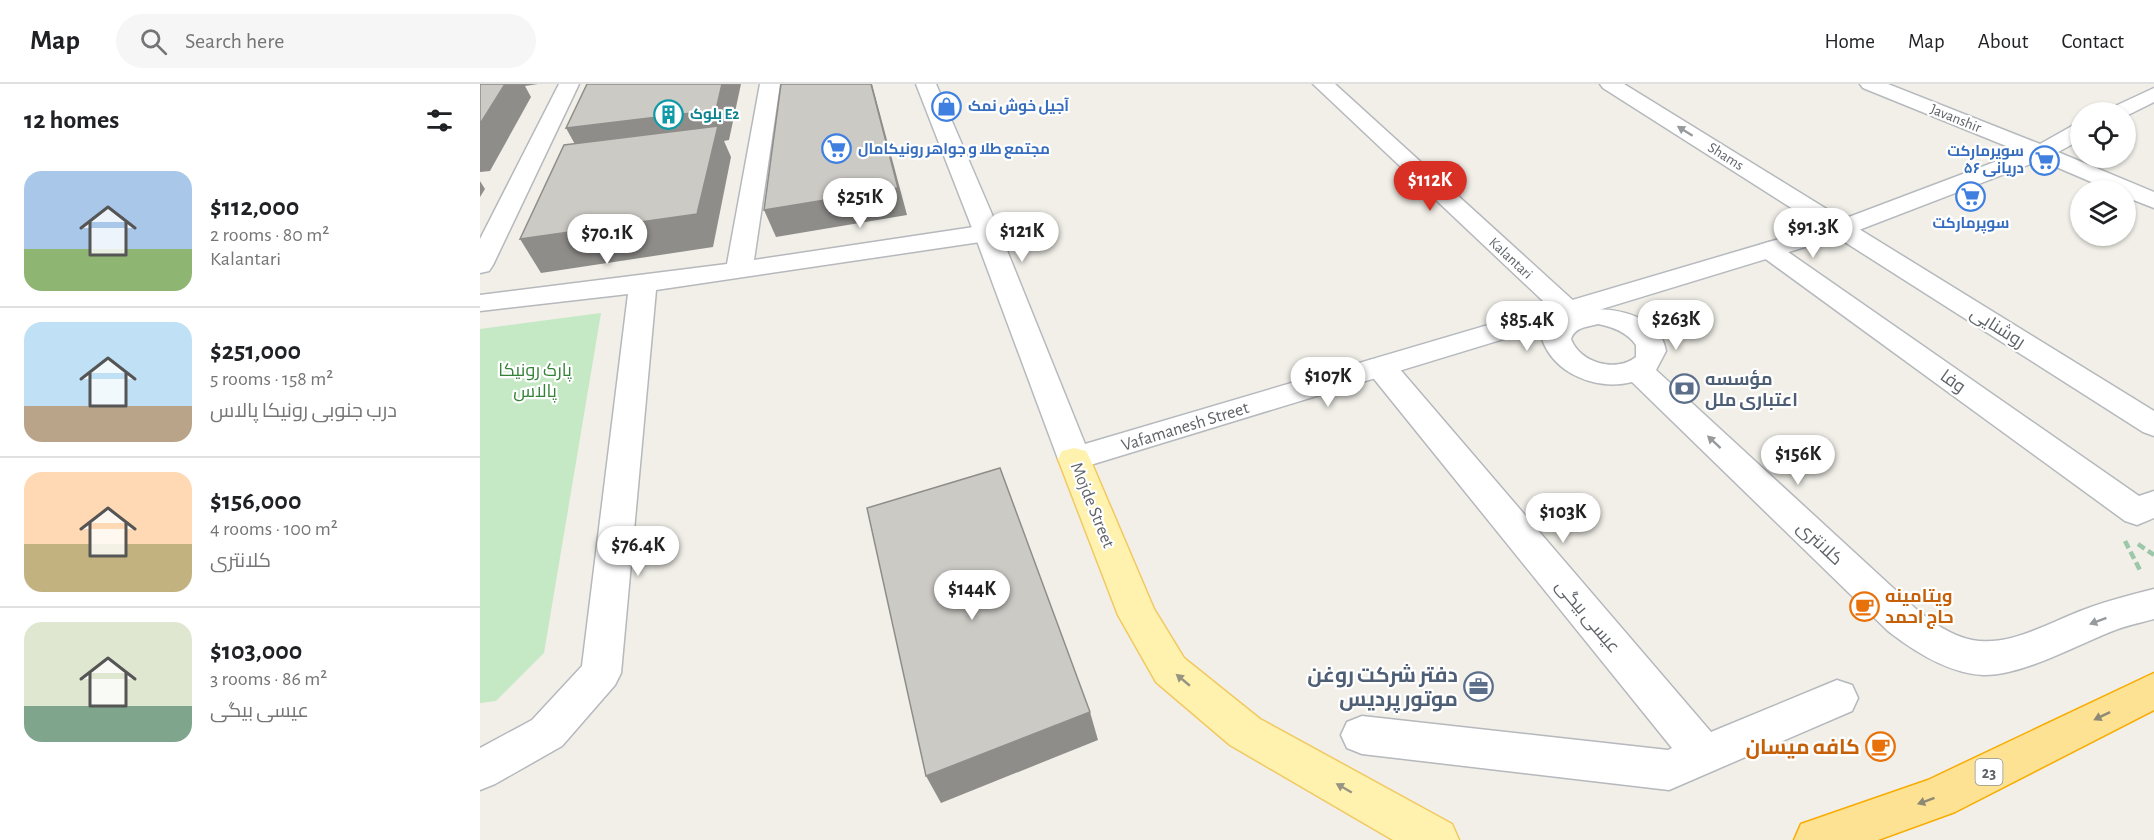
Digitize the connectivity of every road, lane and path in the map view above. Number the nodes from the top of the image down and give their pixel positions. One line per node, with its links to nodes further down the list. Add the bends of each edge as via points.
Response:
1 (569, 84): 15 (street)
2 (770, 84): 16 (street)
3 (926, 84): 13 (street, Mojde Street)
4 (1323, 84): 20 (street, Kalantari)
5 (1610, 84): 12 (street, Shams, one-way to 5)
6 (1870, 84): 10 (street, Javanshir)
7 (2154, 94): 8 (street)
8 (2136, 103)
9 (2070, 136): 10 (street, Vafamanesh Street)
10 (2041, 152): 11 (street, Javanshir); 12 (street, Vafamanesh Street)
11 (2154, 201)
12 (1842, 228): 14 (street, Vafamanesh Street); 26 (street, روشنایی)
13 (987, 233): 16 (street); 27 (street, Mojde Street)
14 (1769, 250): 18 (street, Vafamanesh Street); 28 (street, وفا)
15 (480, 265)
16 (739, 269): 17 (street)
17 (643, 284): 19 (street); 34 (street, via 601,674 548,733)
18 (1603, 300): 20 (street, Vafamanesh Street); 22 (street)
19 (480, 303)
20 (1567, 310): 21 (street, Vafamanesh Street)
21 (1528, 321): 23 (street); 24 (street, Vafamanesh Street)
22 (1627, 323): 23 (street, via 1598,316 1573,320 1558,331); 25 (street, via 1648,338 1652,347 1653,356)
23 (1558, 349): 25 (street, via 1566,359 1593,372 1624,374)
24 (1381, 367): 27 (street, Vafamanesh Street); 33 (street, عیسی بیگی)
25 (1638, 370): 29 (street, کلانتری, one-way to 25, via 2110,616 2010,654 1985,658 1955,653 1925,639 1902,620)
26 (2154, 425)
27 (1074, 459): 35 (main road, Mojde Street, one-way to 27, via 1245,732 1170,670 1137,615)
28 (2138, 518): 29 (path)
29 (2149, 590)
30 (2154, 690): 36 (highway, 23, one-way to 36, via 1939,797)
31 (1837, 698): 33 (street)
32 (1362, 735): 33 (street, via 1669,770)
33 (1704, 755)
34 (480, 770)
35 (1436, 840)
36 (1817, 840)

